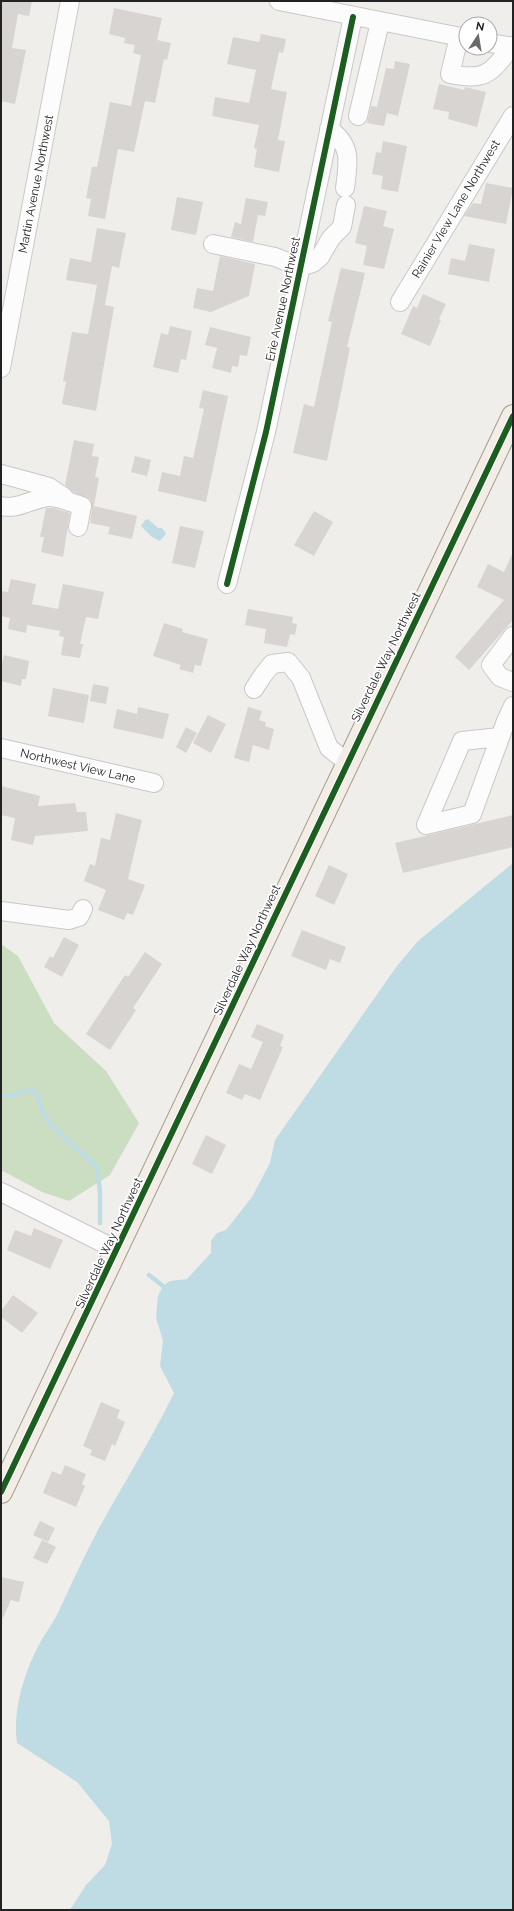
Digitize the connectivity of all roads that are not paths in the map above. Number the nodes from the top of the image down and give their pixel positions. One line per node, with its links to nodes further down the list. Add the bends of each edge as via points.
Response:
1 (70, 1): 15 (street, Martin Avenue Northwest)
2 (279, 1): 3 (street)
3 (353, 17): 4 (street); 11 (street, Erie Avenue Northwest)
4 (380, 22): 5 (street); 9 (street)
5 (458, 36)
6 (498, 44): 7 (street)
7 (512, 47): 8 (street, via 495,67 482,76 470,78 450,74)
8 (458, 49)
9 (358, 116)
10 (513, 116): 14 (street, Rainier View Lane Northwest)
11 (329, 129): 13 (street, Erie Avenue Northwest); 13 (street, via 338,135 349,160 342,227 330,238 320,257 313,263)
12 (213, 244): 13 (street, via 275,256)
13 (300, 267): 21 (street, Erie Avenue Northwest, via 266,432)
14 (400, 302)
15 (1, 368)
16 (513, 416): 27 (main road, Silverdale Way Northwest)
17 (1, 474): 18 (street, via 49,487)
18 (70, 502): 19 (street, via 49,496 19,506); 20 (street, via 82,506)
19 (1, 506)
20 (78, 527)
21 (226, 584)
22 (513, 636): 23 (street, via 491,665 500,677)
23 (513, 682)
24 (254, 689): 27 (street, via 272,664 288,662 301,678 329,748)
25 (506, 721): 25 (street, via 462,741 426,825 472,814)
26 (1, 748): 28 (street, Northwest View Lane)
27 (347, 762): 32 (main road, Silverdale Way Northwest)
28 (154, 783)
29 (83, 909): 30 (street, via 79,917 65,920)
30 (1, 911)
31 (1, 1192): 32 (street)
32 (117, 1250): 33 (main road, Silverdale Way Northwest)
33 (1, 1492)

